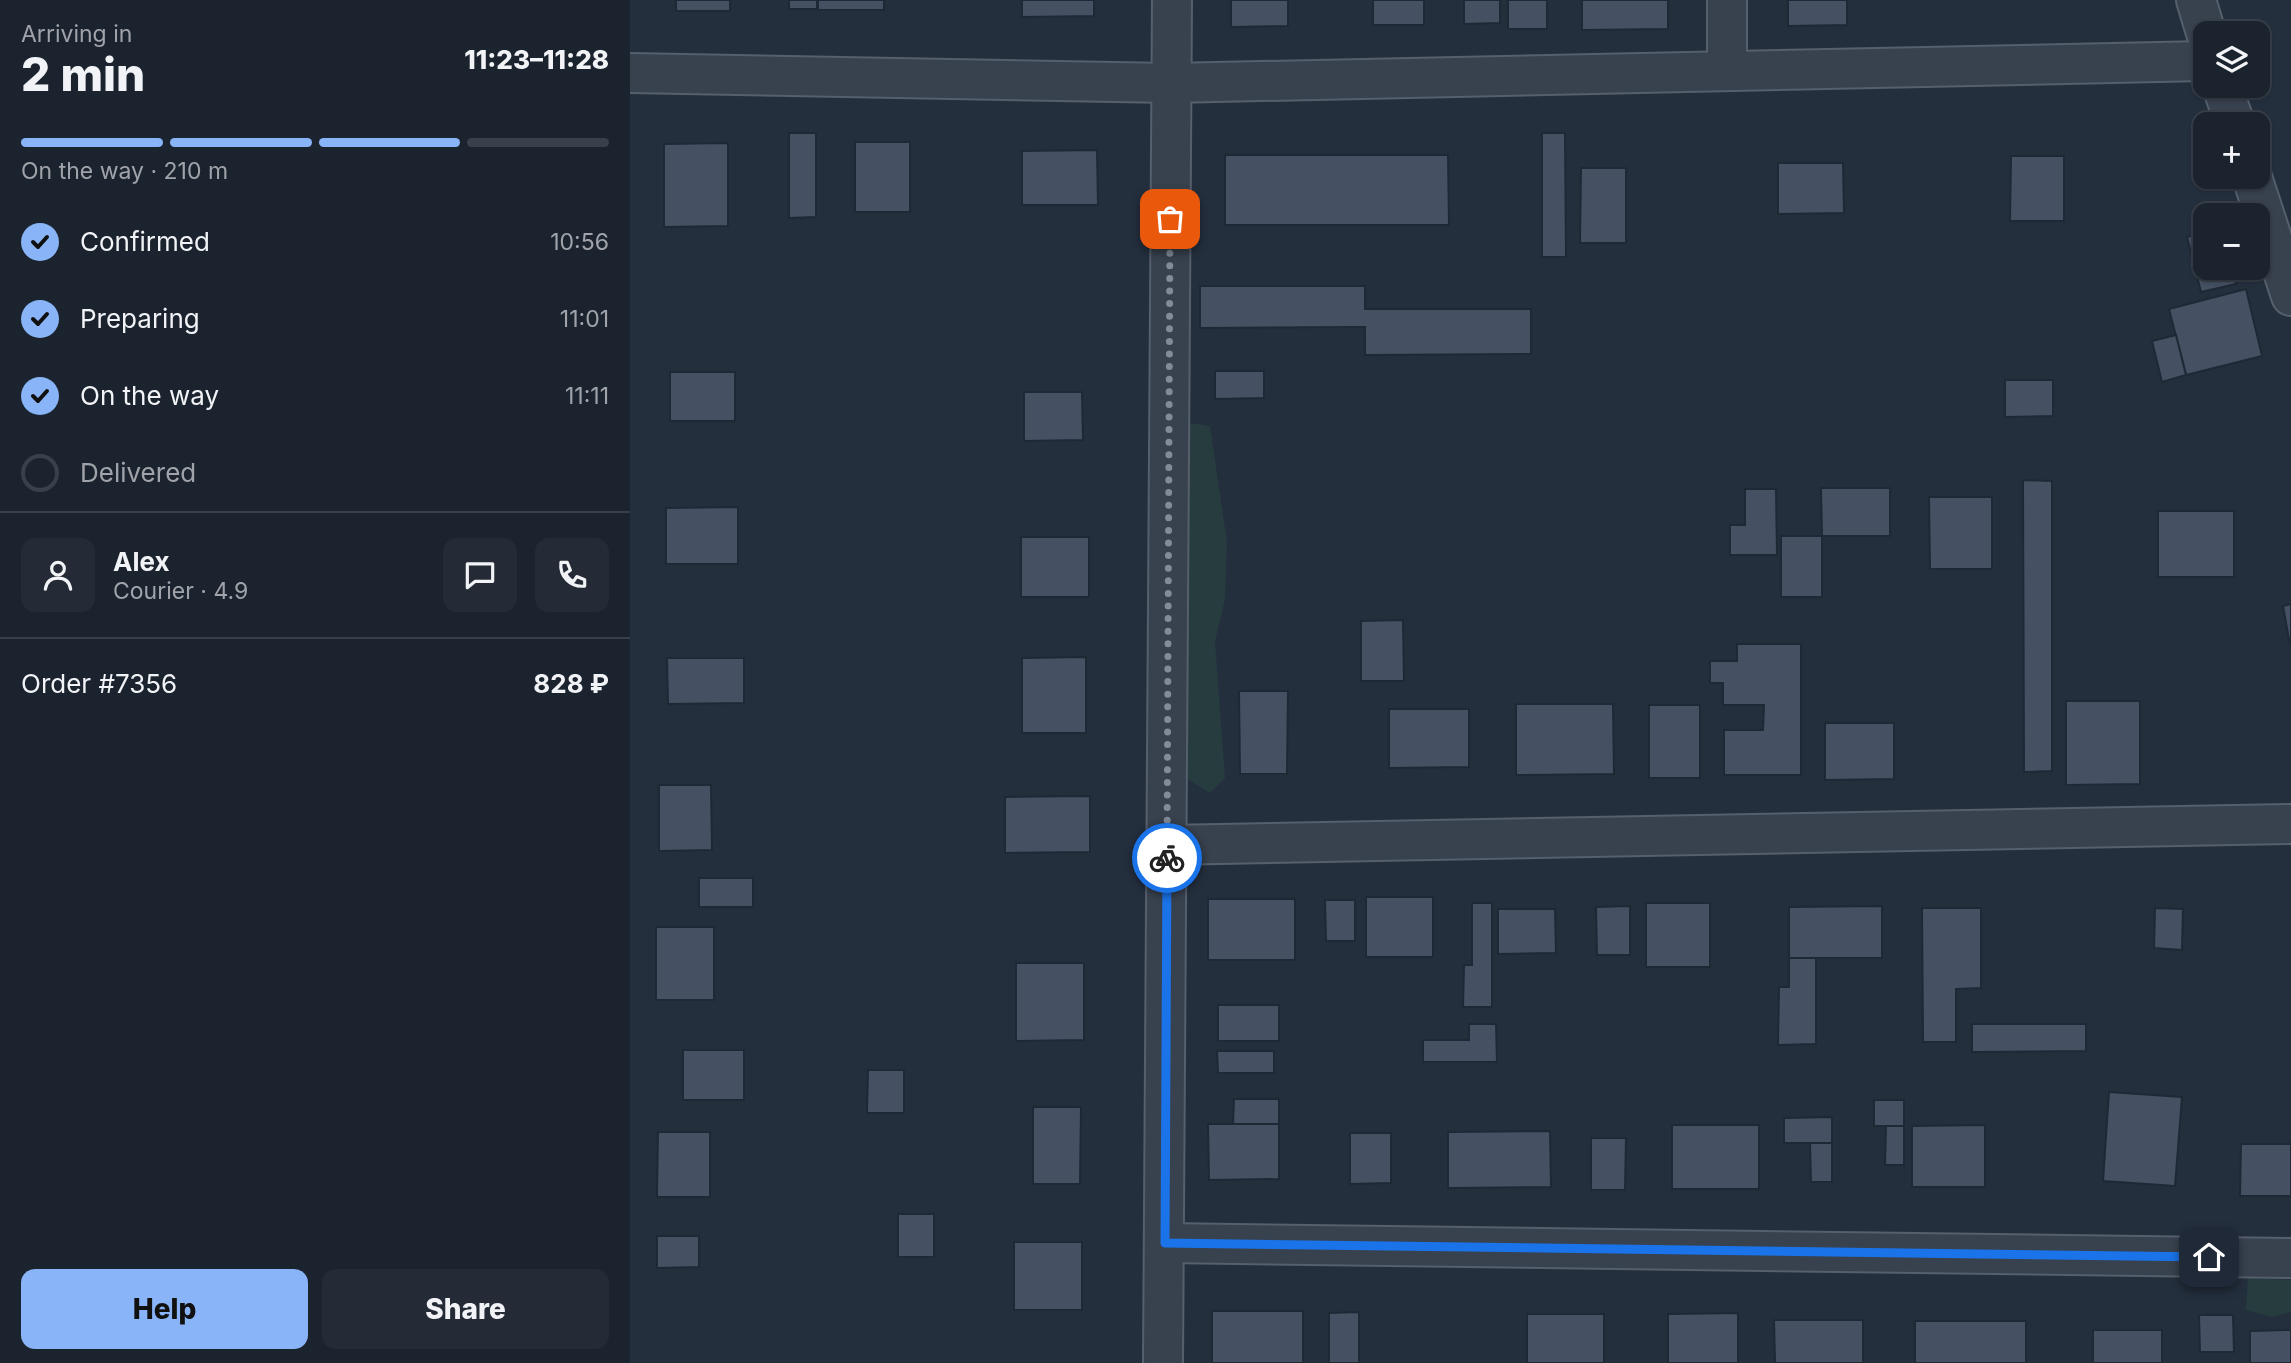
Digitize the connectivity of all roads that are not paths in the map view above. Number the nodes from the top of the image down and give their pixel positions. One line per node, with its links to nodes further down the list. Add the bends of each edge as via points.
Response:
1 (1172, 0): 8 (street)
2 (1727, 0): 6 (street)
3 (2196, 0): 4 (street)
4 (2202, 21)
5 (2193, 61): 6 (street)
6 (1727, 71): 8 (street)
7 (630, 73): 8 (street)
8 (1171, 83): 12 (street)
9 (2256, 189): 10 (street)
10 (2291, 296)
11 (2291, 824): 12 (street)
12 (1167, 845): 13 (street)
13 (1165, 1243): 14 (street); 15 (street)
14 (2291, 1258)
15 (1163, 1363)

